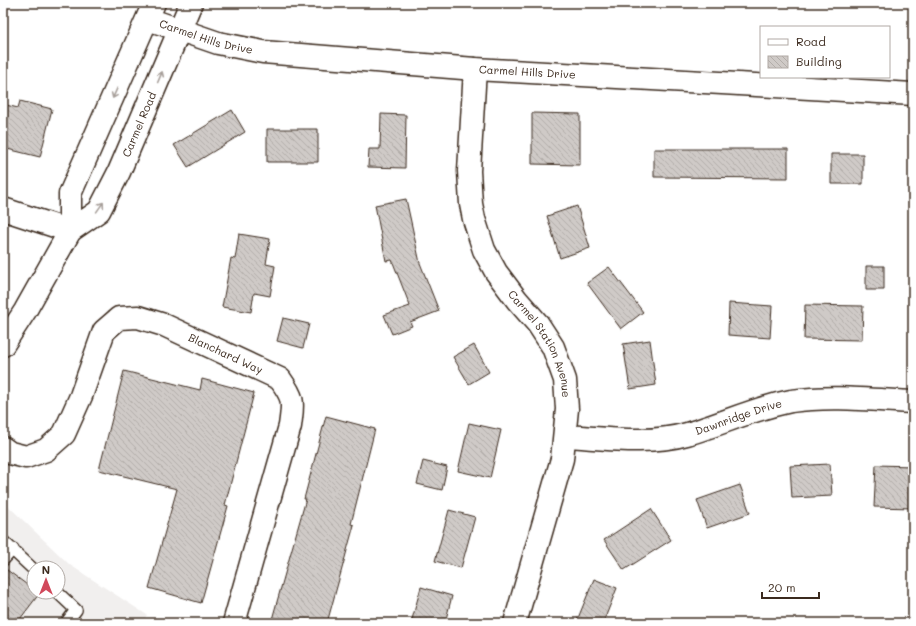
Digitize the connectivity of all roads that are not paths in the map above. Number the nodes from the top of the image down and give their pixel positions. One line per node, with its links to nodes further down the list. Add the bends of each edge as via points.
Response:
1 (191, 3): 3 (street, Carmel Road)
2 (151, 11): 3 (street, Carmel Hills Drive); 7 (street, Carmel Road, one-way to 7, via 70,194)
3 (180, 30): 4 (street, Carmel Hills Drive, via 218,43 263,52); 7 (street, Carmel Road, one-way to 3, via 99,211 119,172)
4 (475, 69): 5 (street, Carmel Hills Drive); 10 (street, Carmel Station Avenue, via 469,171 474,220 484,250 496,272 553,347 565,380)
5 (913, 94)
6 (3, 210): 7 (street)
7 (70, 231): 8 (street, Carmel Road)
8 (3, 345)
9 (913, 402): 10 (street, Dawnridge Drive, via 828,398 784,403 686,434 656,439)
10 (565, 436): 19 (street, Carmel Station Avenue, via 562,458)
11 (3, 448): 18 (street, Blanchard Way, via 10,454 26,457 46,450 64,434 81,396 104,331 119,318 138,317 164,324 280,380 293,403 290,426)
12 (3, 541): 13 (lane)
13 (13, 549): 14 (lane); 15 (lane)
14 (3, 560)
15 (26, 562)
16 (65, 600): 17 (lane, via 76,610)
17 (66, 623)
18 (234, 623)
19 (515, 623)

